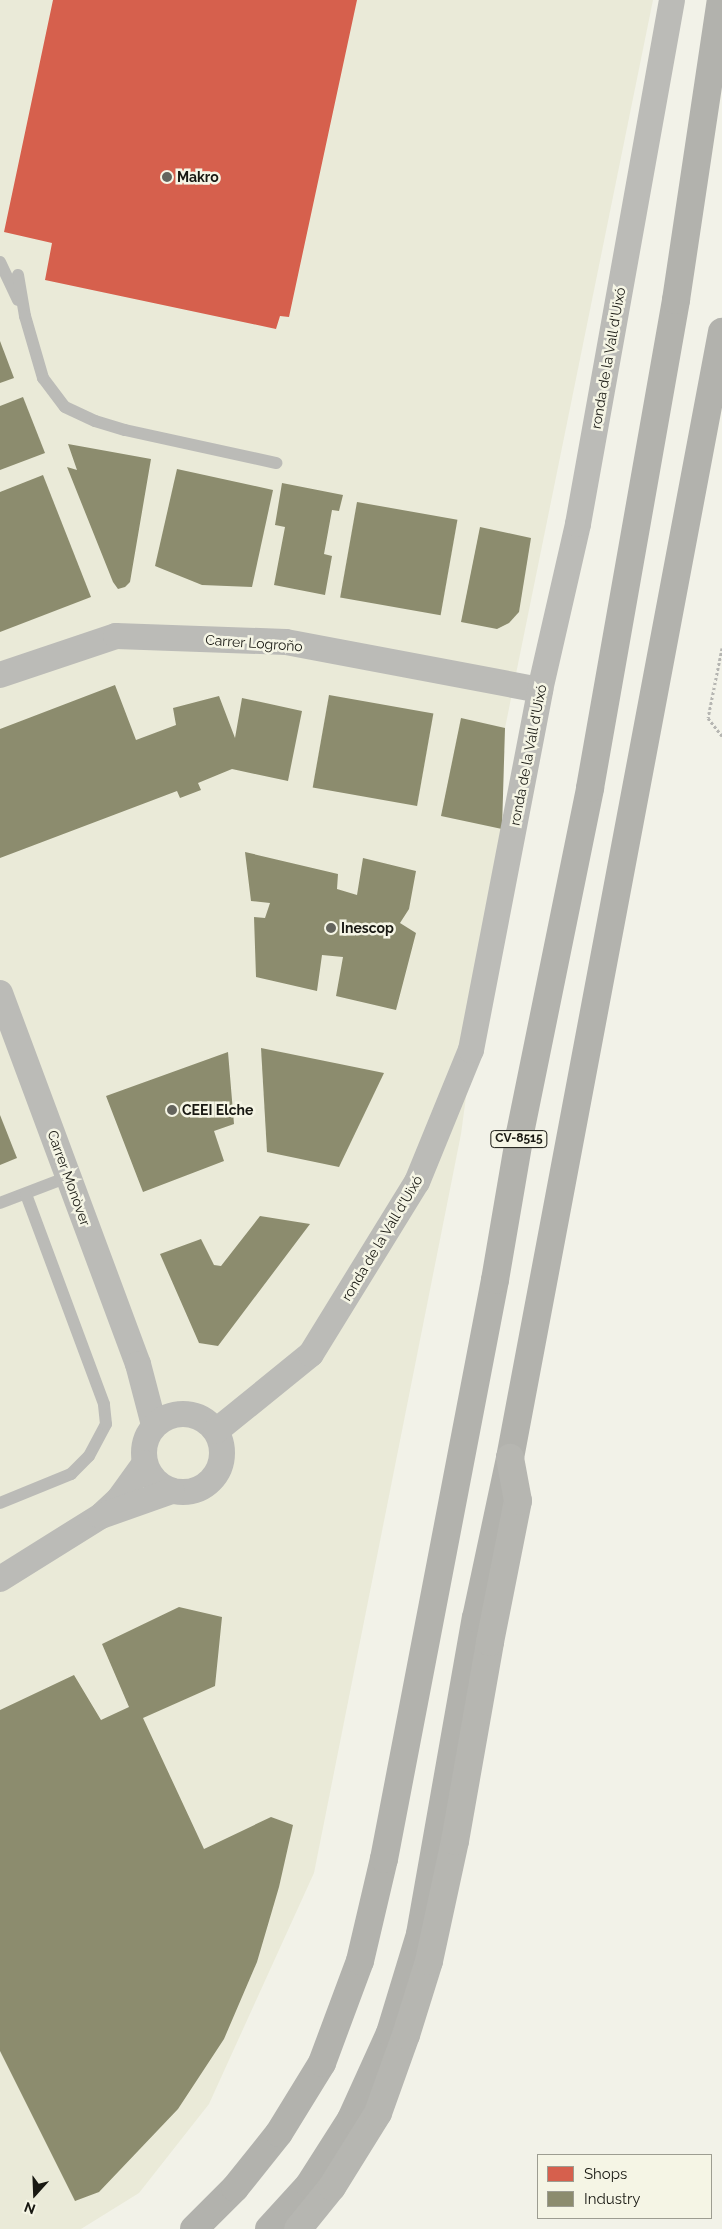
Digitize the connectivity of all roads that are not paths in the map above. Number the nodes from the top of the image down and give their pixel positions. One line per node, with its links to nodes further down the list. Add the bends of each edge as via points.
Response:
1 (672, 0): 9 (street, ronda de la Vall d'Uixó, via 578,524)
2 (721, 0): 24 (main road, CV-8515, via 676,300 590,788 520,1133 384,1859 360,1961 322,2063 279,2133 235,2188)
3 (0, 262): 5 (lane)
4 (18, 275): 5 (lane)
5 (25, 316): 7 (lane, via 43,378 65,407 125,430)
6 (722, 332): 18 (main road, CV-8515)
7 (276, 463)
8 (0, 675): 9 (street, Carrer Logroño, via 116,636 286,642)
9 (540, 690): 17 (street, ronda de la Vall d'Uixó, via 471,1050 418,1182 311,1354)
10 (0, 993): 11 (street, Carrer Monòver)
11 (68, 1177): 12 (lane); 14 (street, Carrer Monòver)
12 (26, 1194): 13 (lane); 21 (lane, via 104,1404 106,1424 89,1456 71,1474)
13 (0, 1203)
14 (138, 1364): 15 (street, Carrer Monòver); 16 (street, Carrer Monòver)
15 (178, 1414): 16 (street); 17 (street, via 202,1418)
16 (154, 1426): 19 (street, via 145,1443)
17 (216, 1431): 20 (street, via 222,1449 222,1462 217,1473 198,1489)
18 (510, 1458): 25 (main road, CV-8515, via 476,1618 420,1934 390,2033 351,2119 309,2185); 26 (highway, via 518,1502 455,1841 429,1961 378,2112 332,2187)
19 (145, 1463): 20 (street, via 150,1475); 22 (street, via 119,1499)
20 (172, 1491): 22 (street)
21 (0, 1503)
22 (101, 1516): 23 (street)
23 (0, 1579)
24 (194, 2229)
25 (269, 2229)
26 (298, 2229)

